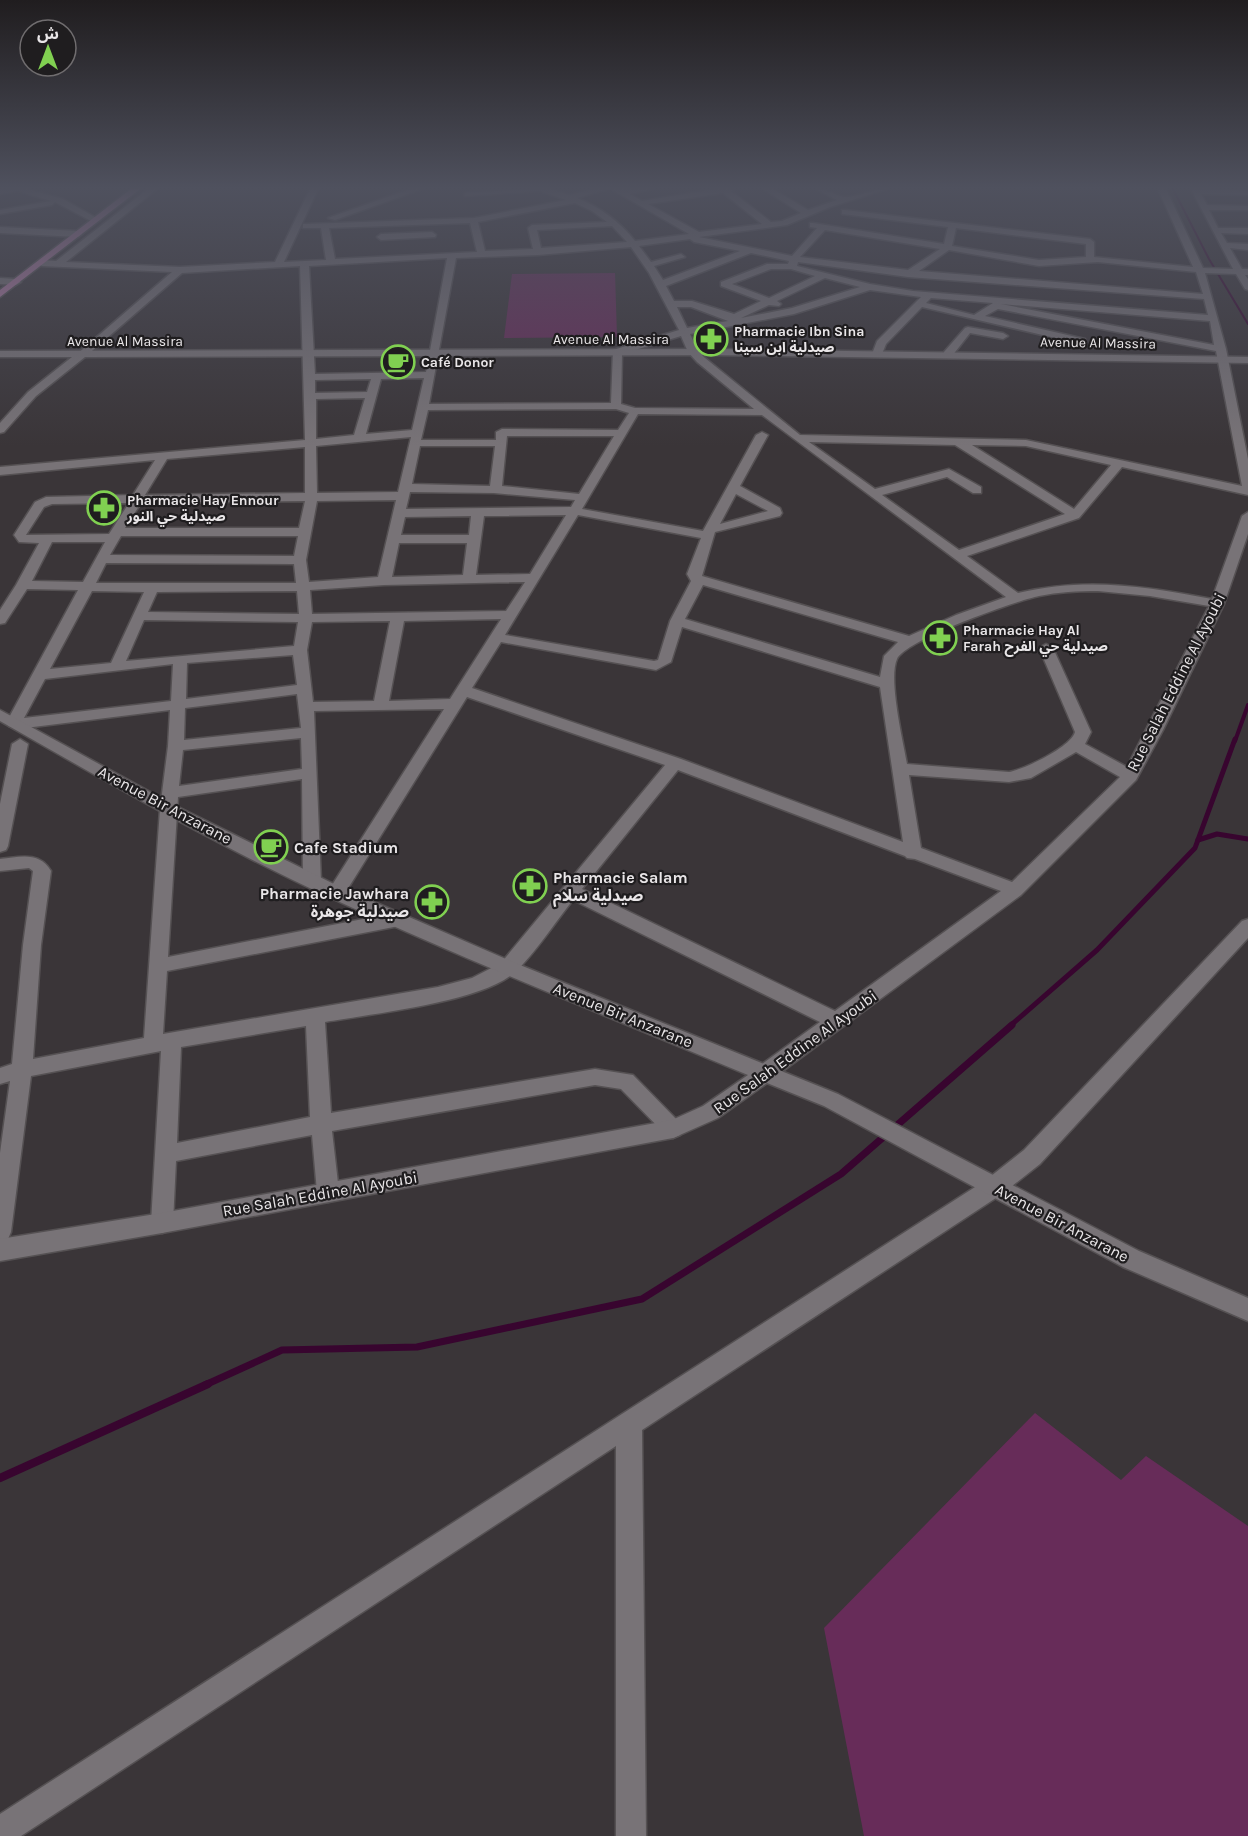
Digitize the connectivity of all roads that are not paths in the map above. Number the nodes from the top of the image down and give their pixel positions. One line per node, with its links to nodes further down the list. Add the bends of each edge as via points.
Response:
1 (26, 275): 16 (main road)
2 (175, 275): 43 (street)
3 (304, 275): 44 (street)
4 (449, 275): 38 (street)
5 (653, 275): 19 (street)
6 (686, 275): 19 (street)
7 (748, 275): 26 (street, via 724,284)
8 (824, 275): 21 (street); 26 (street)
9 (907, 275): 21 (street)
10 (933, 275): 24 (street)
11 (1083, 275): 13 (street)
12 (1203, 275): 20 (street)
13 (1123, 279)
14 (1134, 280): 17 (street)
15 (0, 281): 16 (street)
16 (16, 282): 22 (main road)
17 (1158, 282)
18 (1169, 283): 20 (street)
19 (659, 285): 27 (street)
20 (1204, 286): 24 (street)
21 (870, 287): 23 (street); 30 (street)
22 (0, 294)
23 (928, 296): 25 (street); 28 (street)
24 (1208, 297): 32 (street)
25 (966, 299): 29 (street); 32 (street)
26 (771, 302): 27 (street, via 729,318 692,304); 30 (street)
27 (669, 304): 33 (street)
28 (920, 304): 31 (street); 40 (street, via 881,343)
29 (992, 306): 31 (street); 42 (street)
30 (794, 310): 33 (street)
31 (978, 317): 35 (street)
32 (1214, 318): 42 (street)
33 (684, 332): 36 (street); 37 (street)
34 (1003, 336): 41 (street, via 968,330)
35 (1081, 341)
36 (617, 352): 37 (street, Avenue Al Massira); 38 (street, Avenue Al Massira); 51 (street)
37 (693, 352): 40 (street, Avenue Al Massira); 53 (street)
38 (435, 353): 44 (street, Avenue Al Massira); 46 (street)
39 (0, 354): 43 (street, Avenue Al Massira)
40 (877, 354): 41 (street, Avenue Al Massira)
41 (948, 354): 42 (street, Avenue Al Massira)
42 (1222, 354): 45 (street); 70 (street)
43 (81, 355): 44 (street, Avenue Al Massira); 56 (street, via 32,394)
44 (308, 355): 48 (street)
45 (1248, 360)
46 (430, 375): 47 (street); 54 (street)
47 (377, 376): 48 (street); 49 (street)
48 (310, 377): 50 (street)
49 (372, 395): 50 (street); 59 (street)
50 (309, 396): 64 (street)
51 (616, 406): 52 (street); 55 (street)
52 (634, 411): 53 (street); 57 (street)
53 (763, 412): 62 (street)
54 (422, 413): 55 (street); 60 (street)
55 (503, 413): 61 (street)
56 (0, 430)
57 (622, 433): 61 (street); 74 (street)
58 (762, 435): 68 (street)
59 (359, 438): 60 (street); 64 (street)
60 (416, 438): 61 (street); 72 (street)
61 (501, 438): 69 (street)
62 (797, 438): 63 (street); 73 (street)
63 (955, 440): 66 (street, via 1026,443); 80 (street)
64 (309, 442): 65 (street); 76 (street)
65 (164, 455): 67 (street); 75 (street)
66 (1120, 462): 70 (street); 80 (street)
67 (0, 471)
68 (732, 487): 83 (street); 83 (street, via 776,513)
69 (496, 488): 72 (street); 74 (street)
70 (1248, 489)
71 (977, 490): 73 (street, via 949,472)
72 (404, 492): 76 (street); 79 (street)
73 (874, 494): 89 (street)
74 (584, 498): 78 (street)
75 (136, 499): 76 (street); 84 (street); 85 (street, via 41,503 20,538)
76 (311, 499): 82 (street)
77 (478, 512): 78 (street); 79 (street); 87 (street)
78 (575, 512): 83 (street); 92 (street)
79 (399, 513): 86 (street)
80 (1075, 515): 89 (street)
81 (1248, 516): 101 (street, Rue Salah Eddine Al Ayoubi)
82 (304, 532): 88 (street); 91 (street)
83 (709, 533): 95 (street, via 694,574)
84 (115, 535): 85 (street); 88 (street); 90 (street)
85 (47, 539): 96 (street)
86 (393, 539): 87 (street); 94 (street)
87 (475, 539): 93 (street)
88 (224, 546): 90 (street); 91 (street)
89 (957, 555): 100 (street)
90 (104, 559): 97 (street)
91 (300, 560): 98 (street)
92 (534, 578): 93 (street); 102 (street)
93 (469, 579): 94 (street)
94 (384, 581): 98 (street)
95 (698, 581): 107 (street); 109 (street)
96 (23, 585): 97 (street); 106 (street)
97 (87, 587): 99 (street); 114 (street)
98 (301, 587): 99 (street); 105 (street)
99 (152, 588): 103 (street)
100 (1016, 598): 101 (street, via 1079,587 1111,587); 109 (street)
101 (1217, 604): 130 (street, Rue Salah Eddine Al Ayoubi)
102 (510, 615): 104 (street); 108 (street)
103 (140, 616): 105 (street); 113 (street)
104 (398, 616): 105 (street); 118 (street)
105 (306, 618): 111 (street)
106 (0, 620)
107 (677, 621): 108 (street, via 664,662 657,666); 115 (street)
108 (495, 637): 117 (street)
109 (910, 641): 115 (street, via 891,655)
110 (1046, 648): 124 (street, via 1083,732)
111 (300, 650): 112 (street); 116 (street)
112 (180, 659): 113 (street); 119 (street)
113 (116, 667): 114 (street)
114 (40, 675): 121 (street)
115 (887, 684): 128 (street)
116 (304, 689): 119 (street); 120 (street)
117 (458, 697): 118 (street); 127 (street); 138 (street)
118 (381, 705): 120 (street)
119 (176, 706): 121 (street); 125 (street)
120 (305, 707): 122 (street)
121 (10, 721): 123 (street, Avenue Bir Anzarane)
122 (309, 732): 125 (street); 129 (street)
123 (27, 739): 126 (street); 131 (street, Avenue Bir Anzarane); 132 (street)
124 (1076, 745): 128 (street, via 1025,774 1009,777); 130 (street)
125 (176, 746): 131 (street)
126 (0, 757)
127 (675, 763): 133 (street); 137 (street)
128 (901, 770): 133 (street)
129 (309, 774): 131 (street); 135 (street)
130 (1130, 776): 136 (street, Rue Salah Eddine Al Ayoubi)
131 (169, 801): 135 (street, Avenue Bir Anzarane); 141 (street)
132 (0, 846)
133 (913, 854): 136 (street)
134 (0, 865): 146 (street, via 30,862 42,871)
135 (312, 881): 138 (street, Avenue Bir Anzarane)
136 (1015, 890): 144 (street, Rue Salah Eddine Al Ayoubi)
137 (570, 891): 142 (street); 144 (street)
138 (336, 893): 139 (street, Avenue Bir Anzarane)
139 (399, 920): 141 (street); 142 (street, Avenue Bir Anzarane)
140 (1248, 926): 152 (street, via 1032,1157)
141 (157, 966): 145 (street)
142 (508, 968): 143 (street, via 477,984 438,995); 147 (street, Avenue Bir Anzarane)
143 (315, 1017): 145 (street); 149 (street)
144 (836, 1021): 147 (street, Rue Salah Eddine Al Ayoubi)
145 (162, 1043): 146 (street); 151 (street)
146 (22, 1069): 148 (street); 155 (street)
147 (765, 1073): 150 (street, Rue Salah Eddine Al Ayoubi, via 718,1110); 152 (street, Avenue Bir Anzarane, via 831,1100)
148 (0, 1076)
149 (321, 1124): 150 (street, via 595,1077 626,1081); 151 (street); 153 (street)
150 (673, 1129): 153 (street, Rue Salah Eddine Al Ayoubi)
151 (166, 1154): 154 (street)
152 (994, 1187): 157 (street, Avenue Bir Anzarane, via 1131,1259); 158 (street)
153 (328, 1192): 154 (street, Rue Salah Eddine Al Ayoubi)
154 (162, 1223): 156 (street, Rue Salah Eddine Al Ayoubi)
155 (0, 1232)
156 (0, 1250)
157 (1248, 1310)
158 (629, 1425): 159 (street); 160 (street)
159 (0, 1832)
160 (631, 1836)

